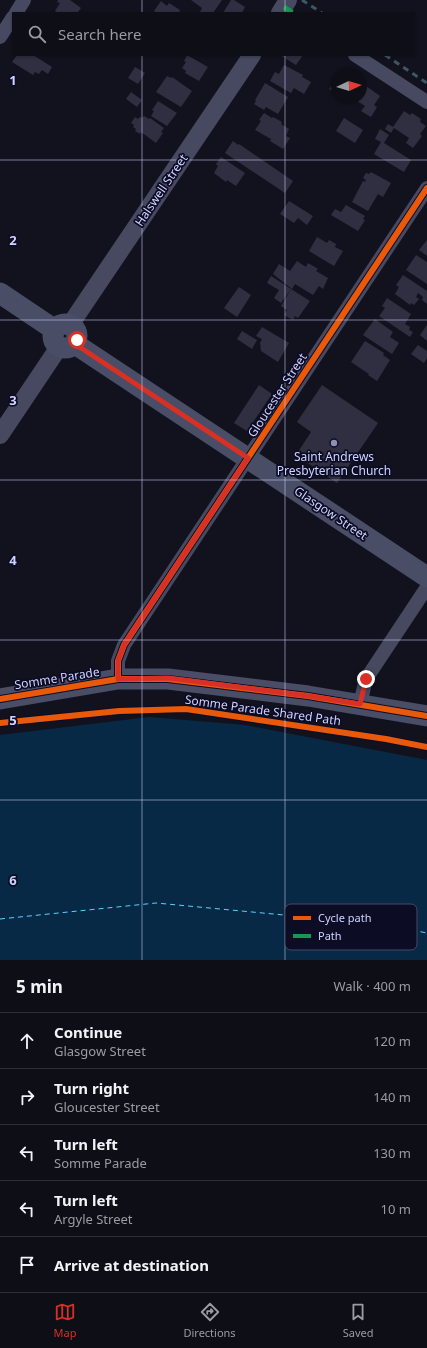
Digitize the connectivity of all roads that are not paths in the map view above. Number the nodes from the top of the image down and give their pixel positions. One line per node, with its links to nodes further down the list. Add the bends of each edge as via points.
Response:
1 (24, 0): 2 (street)
2 (17, 12)
3 (12, 19): 4 (street)
4 (0, 37)
5 (251, 56): 10 (street, Halswell Street)
6 (357, 56): 7 (street)
7 (427, 102)
8 (427, 188): 12 (street, Gloucester Street)
9 (0, 293): 10 (main road, Glasgow Street)
10 (65, 336): 11 (street, Halswell Street); 12 (main road, Glasgow Street)
11 (0, 435)
12 (248, 458): 13 (main road, Glasgow Street); 15 (street, Gloucester Street, via 124,645 118,661)
13 (427, 577)
14 (427, 587): 17 (street, via 366,679)
15 (118, 679): 16 (main road, Somme Parade); 17 (main road, Somme Parade, via 168,678)
16 (0, 699)
17 (360, 704): 18 (main road, Somme Parade)
18 (427, 716)

